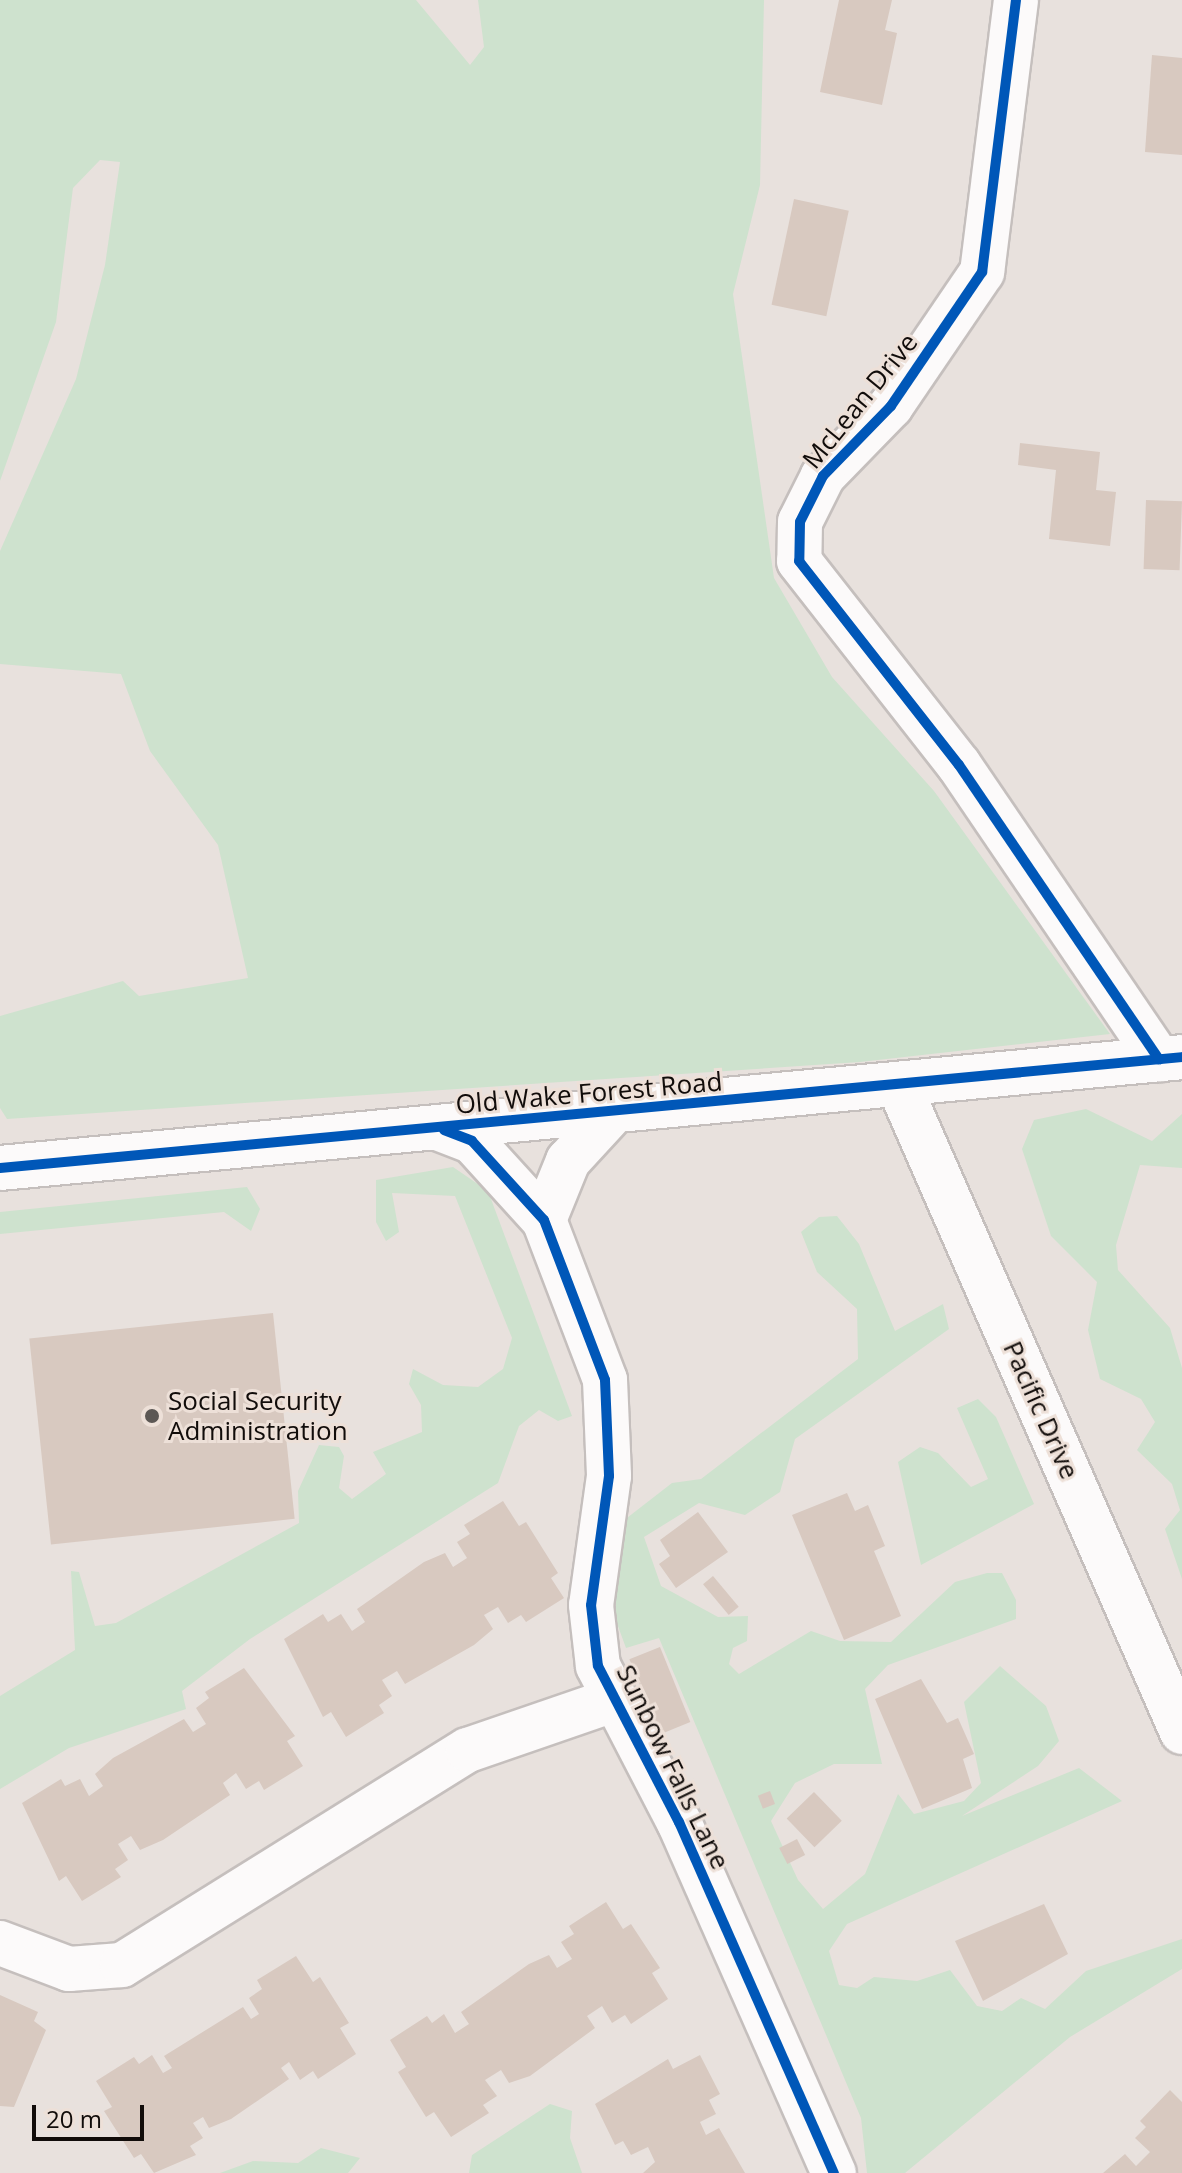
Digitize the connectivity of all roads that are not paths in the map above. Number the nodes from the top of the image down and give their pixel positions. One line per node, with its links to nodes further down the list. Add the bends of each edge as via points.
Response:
1 (1016, 0): 2 (street, McLean Drive, via 982,272 891,406 823,476 800,522 799,561 959,765)
2 (1170, 1058): 3 (street, Old Wake Forest Road)
3 (900, 1088): 4 (street, Old Wake Forest Road); 9 (street, Pacific Drive)
4 (611, 1114): 5 (street, Old Wake Forest Road); 7 (street, via 568,1161)
5 (440, 1129): 6 (street, Old Wake Forest Road); 7 (street, Sunbow Falls Lane, via 472,1141)
6 (0, 1168)
7 (544, 1220): 8 (street, Sunbow Falls Lane, via 605,1380 612,1422 591,1605 598,1666)
8 (613, 1700): 10 (street, Sunbow Falls Lane, via 468,1750 122,1965 69,1969); 11 (street, Sunbow Falls Lane, via 679,1822)
9 (1182, 1732)
10 (0, 1943)
11 (834, 2173)

